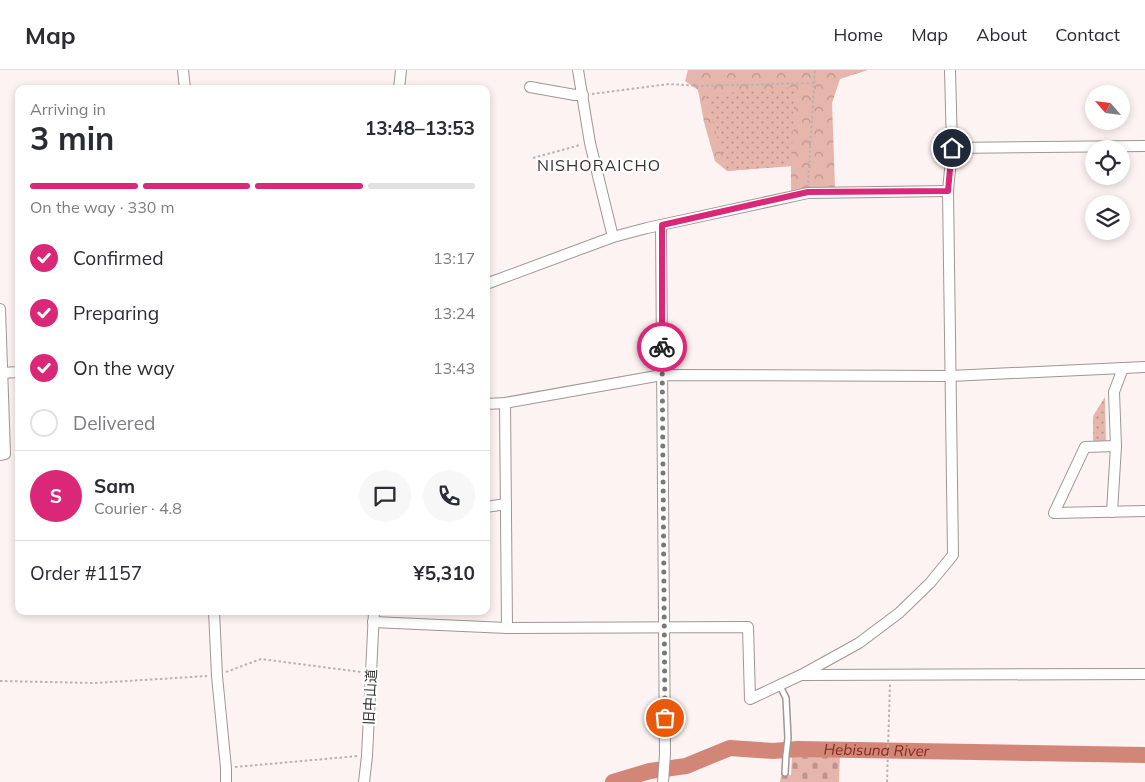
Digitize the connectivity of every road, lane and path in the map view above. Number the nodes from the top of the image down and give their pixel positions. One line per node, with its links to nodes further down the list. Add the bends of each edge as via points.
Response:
1 (183, 70): 7 (street)
2 (401, 70): 8 (street)
3 (578, 70): 10 (street)
4 (815, 70): 6 (path)
5 (950, 70): 13 (street)
6 (814, 83): 10 (path, via 669,84); 16 (path)
7 (184, 85)
8 (400, 85)
9 (530, 87): 10 (street)
10 (582, 95): 11 (street)
11 (590, 143): 14 (path); 18 (street)
12 (1145, 146): 13 (street)
13 (952, 148): 15 (street)
14 (533, 158)
15 (948, 191): 16 (street); 26 (street)
16 (808, 192): 17 (street)
17 (662, 225): 18 (street); 25 (street)
18 (613, 237): 19 (street)
19 (490, 283)
20 (0, 309): 24 (street)
21 (1145, 367): 22 (street)
22 (1123, 368): 26 (street); 29 (street, via 1114,392)
23 (15, 372): 24 (street)
24 (1, 373): 30 (street, via 5,454)
25 (662, 375): 26 (street); 27 (street); 37 (street)
26 (950, 376): 41 (street, via 953,555 930,584 900,613 858,643)
27 (505, 403): 28 (street); 31 (street)
28 (490, 404)
29 (1116, 446): 34 (street); 34 (street, via 1085,446 1054,513)
30 (0, 455)
31 (506, 504): 32 (street); 38 (street)
32 (490, 506)
33 (1145, 511): 34 (street)
34 (1112, 512)
35 (214, 615): 42 (street)
36 (373, 616): 38 (street); 39 (street, 旧中山道)
37 (665, 627): 38 (street); 45 (street, via 748,627 750,699); 51 (street)
38 (507, 628)
39 (371, 673): 42 (path, via 261,660); 46 (street, 旧中山道)
40 (1145, 674): 43 (street)
41 (801, 675): 43 (street); 45 (street)
42 (217, 676): 44 (path, via 95,683); 47 (street)
43 (890, 676): 52 (path)
44 (0, 681)
45 (779, 685): 48 (lane, via 786,698)
46 (367, 756): 47 (path); 50 (street, 旧中山道)
47 (226, 768): 49 (street)
48 (786, 773)
49 (226, 782)
50 (364, 782)
51 (663, 782)
52 (887, 782)

